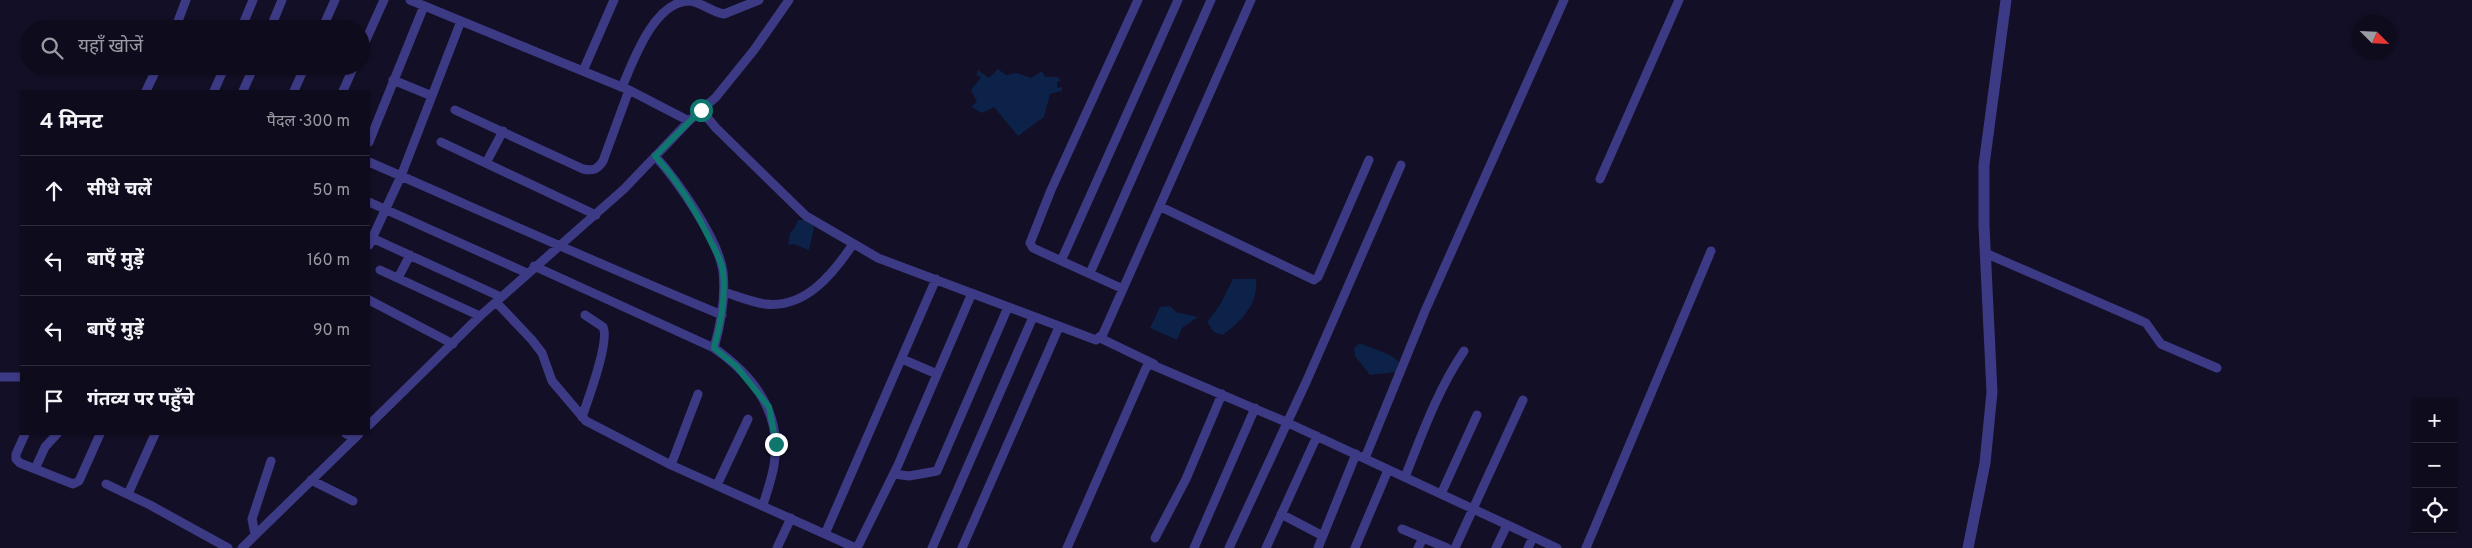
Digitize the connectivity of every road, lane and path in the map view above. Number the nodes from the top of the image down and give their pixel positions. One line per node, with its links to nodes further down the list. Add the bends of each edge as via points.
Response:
1 (186, 0): 18 (street)
2 (253, 0): 19 (street)
3 (282, 0): 20 (street)
4 (335, 0): 21 (street)
5 (384, 0): 23 (street)
6 (410, 0): 17 (street)
7 (614, 0): 24 (street)
8 (759, 0): 31 (street, via 724,14 688,1 677,4 649,28)
9 (788, 0): 39 (street, via 732,79)
10 (1138, 0): 61 (street, via 1050,190 1030,243 1033,248)
11 (1178, 0): 61 (street)
12 (1212, 0): 65 (street)
13 (1251, 0): 52 (street)
14 (1564, 0): 105 (street, via 1425,311)
15 (1679, 0): 50 (street)
16 (2006, 0): 59 (street, via 1984,165)
17 (424, 6): 22 (street); 30 (street)
18 (178, 20)
19 (245, 20)
20 (274, 20)
21 (326, 20)
22 (461, 21): 24 (street); 37 (street)
23 (370, 31)
24 (582, 71): 31 (street)
25 (154, 75): 32 (street)
26 (221, 75): 33 (street)
27 (250, 75): 34 (street)
28 (301, 75): 35 (street)
29 (350, 75): 36 (street)
30 (393, 80): 37 (street); 42 (street)
31 (625, 89): 40 (street); 41 (street, via 603,161 592,171)
32 (146, 90)
33 (214, 90)
34 (244, 90)
35 (294, 90)
36 (343, 90)
37 (432, 96): 49 (street)
38 (455, 110): 41 (street)
39 (701, 110): 40 (street); 56 (street, via 806,216)
40 (689, 121): 44 (street)
41 (503, 131): 47 (street)
42 (370, 139)
43 (441, 142): 47 (street)
44 (655, 156): 54 (street); 69 (street, via 681,186 698,216 723,270)
45 (1369, 160): 52 (street, via 1314,280)
46 (370, 162): 49 (street)
47 (486, 163): 54 (street)
48 (1401, 165): 96 (street)
49 (401, 176): 53 (street); 57 (street)
50 (1600, 179)
51 (370, 202): 53 (street)
52 (1161, 207): 68 (street)
53 (386, 209): 55 (street); 64 (street)
54 (596, 215): 57 (street)
55 (370, 242): 60 (street)
56 (853, 244): 67 (street, via 878,258); 69 (street, via 821,285 799,298 782,304 762,304)
57 (558, 246): 62 (street); 75 (street)
58 (1711, 251): 148 (street)
59 (1985, 253): 85 (street, via 2146,323 2161,344); 149 (street, via 1992,392 1985,463)
60 (410, 256): 66 (street); 71 (street)
61 (1062, 261): 65 (street)
62 (534, 266): 64 (street); 81 (street)
63 (380, 270): 66 (street)
64 (526, 273): 71 (street)
65 (1090, 274): 68 (street)
66 (398, 278): 76 (street)
67 (936, 279): 70 (street); 83 (street)
68 (1123, 289): 79 (street)
69 (724, 292): 75 (street)
70 (972, 293): 73 (street); 86 (street)
71 (498, 299): 76 (street); 94 (street, via 542,352 552,381)
72 (370, 301): 80 (street)
73 (1008, 307): 77 (street); 110 (street, via 937,471 909,476)
74 (585, 315): 94 (street, via 606,332 592,392)
75 (722, 315): 81 (street)
76 (480, 316): 80 (street)
77 (1034, 317): 78 (street); 134 (street)
78 (1059, 327): 79 (street, via 1090,339); 135 (street)
79 (1100, 338): 84 (street)
80 (453, 344): 97 (street)
81 (714, 348): 118 (street, via 736,366 769,407 776,444)
82 (1464, 351): 111 (street, via 1436,400)
83 (902, 359): 86 (street); 125 (street)
84 (1154, 364): 90 (street); 136 (street, via 1146,368)
85 (2217, 368)
86 (938, 374): 110 (street)
87 (0, 377): 88 (street)
88 (20, 377)
89 (698, 394): 107 (street)
90 (1222, 394): 92 (street); 128 (street, via 1186,480)
91 (1522, 400): 119 (street)
92 (1255, 408): 96 (street); 137 (street)
93 (1478, 415): 116 (street)
94 (582, 417): 107 (street, via 617,439)
95 (748, 419): 114 (street)
96 (1286, 422): 103 (street); 138 (street)
97 (370, 424)
98 (25, 435): 108 (street, via 16,459)
99 (56, 435): 108 (street, via 48,441)
100 (100, 435): 108 (street, via 77,484)
101 (155, 435): 115 (street)
102 (357, 436): 112 (street)
103 (1317, 436): 104 (street); 120 (street)
104 (1356, 454): 105 (street); 126 (street)
105 (1365, 458): 109 (street)
106 (271, 461): 124 (street, via 252,519)
107 (671, 465): 114 (street)
108 (35, 469)
109 (1388, 470): 111 (street); 141 (street)
110 (894, 474): 133 (street)
111 (1405, 477): 116 (street)
112 (311, 480): 117 (street); 124 (street)
113 (106, 484): 115 (street)
114 (717, 485): 118 (street)
115 (128, 494): 130 (street)
116 (1440, 494): 119 (street)
117 (353, 501)
118 (763, 505): 121 (street)
119 (1473, 509): 122 (street); 144 (street)
120 (1281, 514): 126 (street); 139 (street)
121 (791, 518): 125 (street); 132 (street)
122 (1506, 525): 127 (street); 145 (street)
123 (1402, 529): 129 (street)
124 (255, 534): 131 (street)
125 (825, 534): 133 (street)
126 (1323, 536): 140 (street)
127 (1533, 537): 146 (street); 147 (street)
128 (1155, 538)
129 (1423, 538): 142 (street); 143 (street)
130 (228, 548)
131 (242, 548)
132 (777, 548)
133 (856, 548)
134 (932, 548)
135 (962, 548)
136 (1067, 548)
137 (1194, 548)
138 (1229, 548)
139 (1266, 548)
140 (1318, 548)
141 (1355, 548)
142 (1418, 548)
143 (1447, 548)
144 (1455, 548)
145 (1496, 548)
146 (1528, 548)
147 (1557, 548)
148 (1586, 548)
149 (1968, 548)

